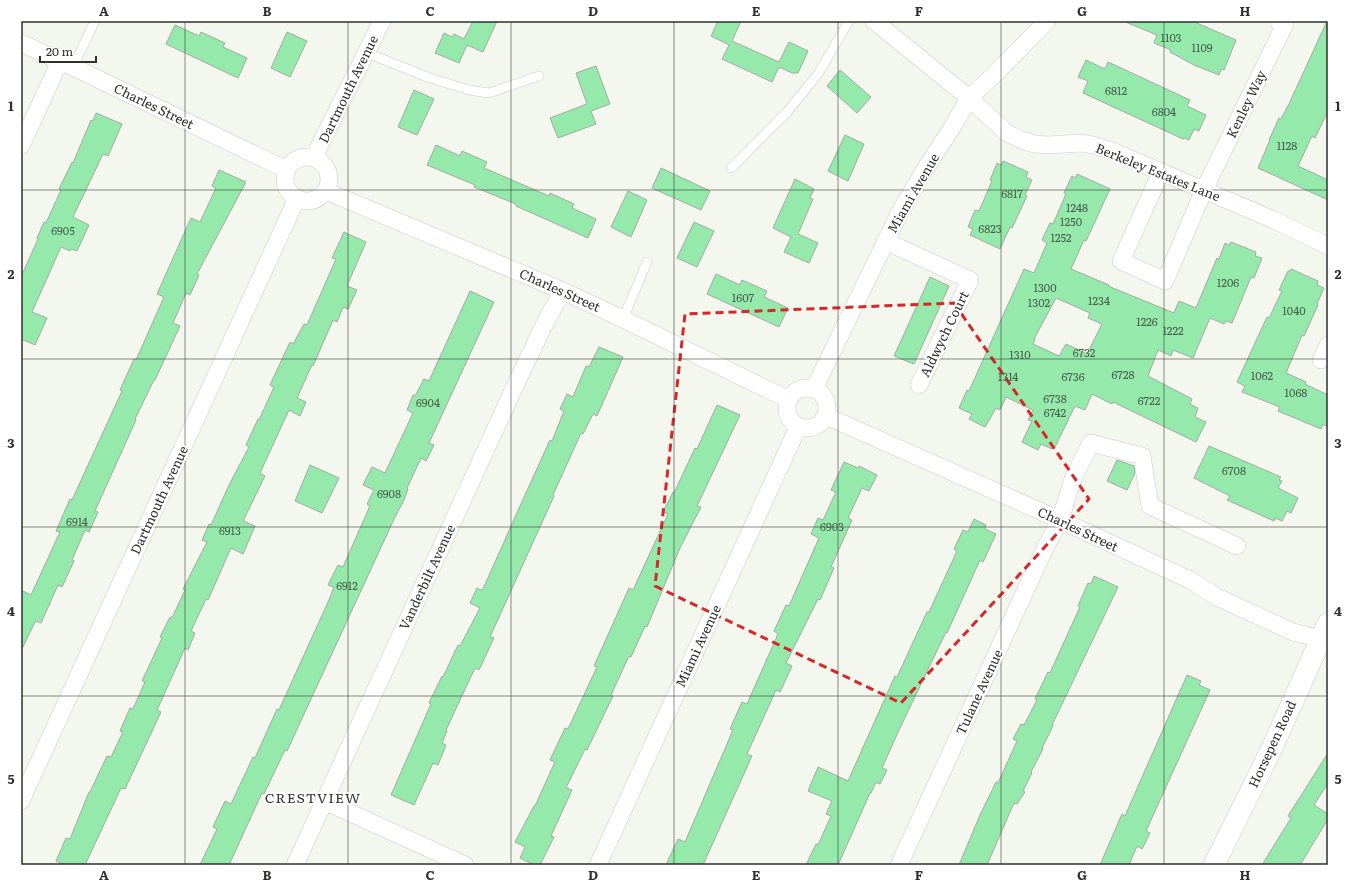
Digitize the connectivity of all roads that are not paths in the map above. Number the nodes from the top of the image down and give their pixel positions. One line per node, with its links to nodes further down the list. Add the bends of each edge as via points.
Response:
1 (95, 21): 9 (lane)
2 (382, 21): 8 (street, Dartmouth Avenue)
3 (849, 21): 14 (lane, via 818,74 787,112)
4 (874, 21): 11 (street, Berkeley Estates Lane)
5 (1047, 21): 11 (street, Miami Avenue)
6 (1278, 21): 17 (street, Kenley Way, via 1285,24)
7 (21, 44): 9 (street, Charles Street)
8 (367, 53): 10 (lane, via 430,78 469,90 489,93); 13 (street, Dartmouth Avenue)
9 (66, 64): 12 (street); 15 (street, Charles Street)
10 (539, 76)
11 (969, 98): 16 (street, Berkeley Estates Lane, via 1007,133 1021,140 1048,145 1093,145); 20 (street, Miami Avenue, via 922,174)
12 (21, 146)
13 (314, 157): 15 (street, via 302,157); 18 (street, via 321,160 329,171 329,185)
14 (731, 168)
15 (287, 170): 19 (street, via 285,176 288,189)
16 (1161, 172): 17 (street, Berkeley Estates Lane); 17 (street, via 1121,261 1165,281)
17 (1204, 190): 21 (street, Berkeley Estates Lane)
18 (326, 191): 19 (street, via 322,196 309,201); 23 (street, Charles Street)
19 (297, 198): 35 (street, Dartmouth Avenue)
20 (885, 241): 27 (street, Aldwych Court, via 970,280); 28 (street, Miami Avenue)
21 (1328, 246)
22 (647, 262): 24 (lane)
23 (563, 291): 24 (street, Charles Street); 36 (street, Vanderbilt Avenue, via 522,371)
24 (624, 319): 29 (street, Charles Street)
25 (1328, 344): 26 (street)
26 (1321, 360)
27 (919, 385)
28 (814, 389): 29 (street, via 796,391); 30 (street, via 820,392 827,403)
29 (789, 400): 31 (street, via 787,412 792,423)
30 (826, 416): 31 (street, via 823,422 811,429); 32 (street, Charles Street)
31 (798, 427): 39 (street, Miami Avenue)
32 (1060, 520): 33 (street, Tulane Avenue, via 1074,476 1091,442 1142,456 1150,506); 34 (street, Charles Street, via 1190,580 1217,597 1293,632); 40 (street, Tulane Avenue)
33 (1237, 546)
34 (1326, 635): 41 (street, Horsepen Road)
35 (21, 801)
36 (324, 801): 37 (street, Vanderbilt Avenue); 38 (street)
37 (294, 865)
38 (465, 865)
39 (598, 865)
40 (900, 865)
41 (1214, 865)

